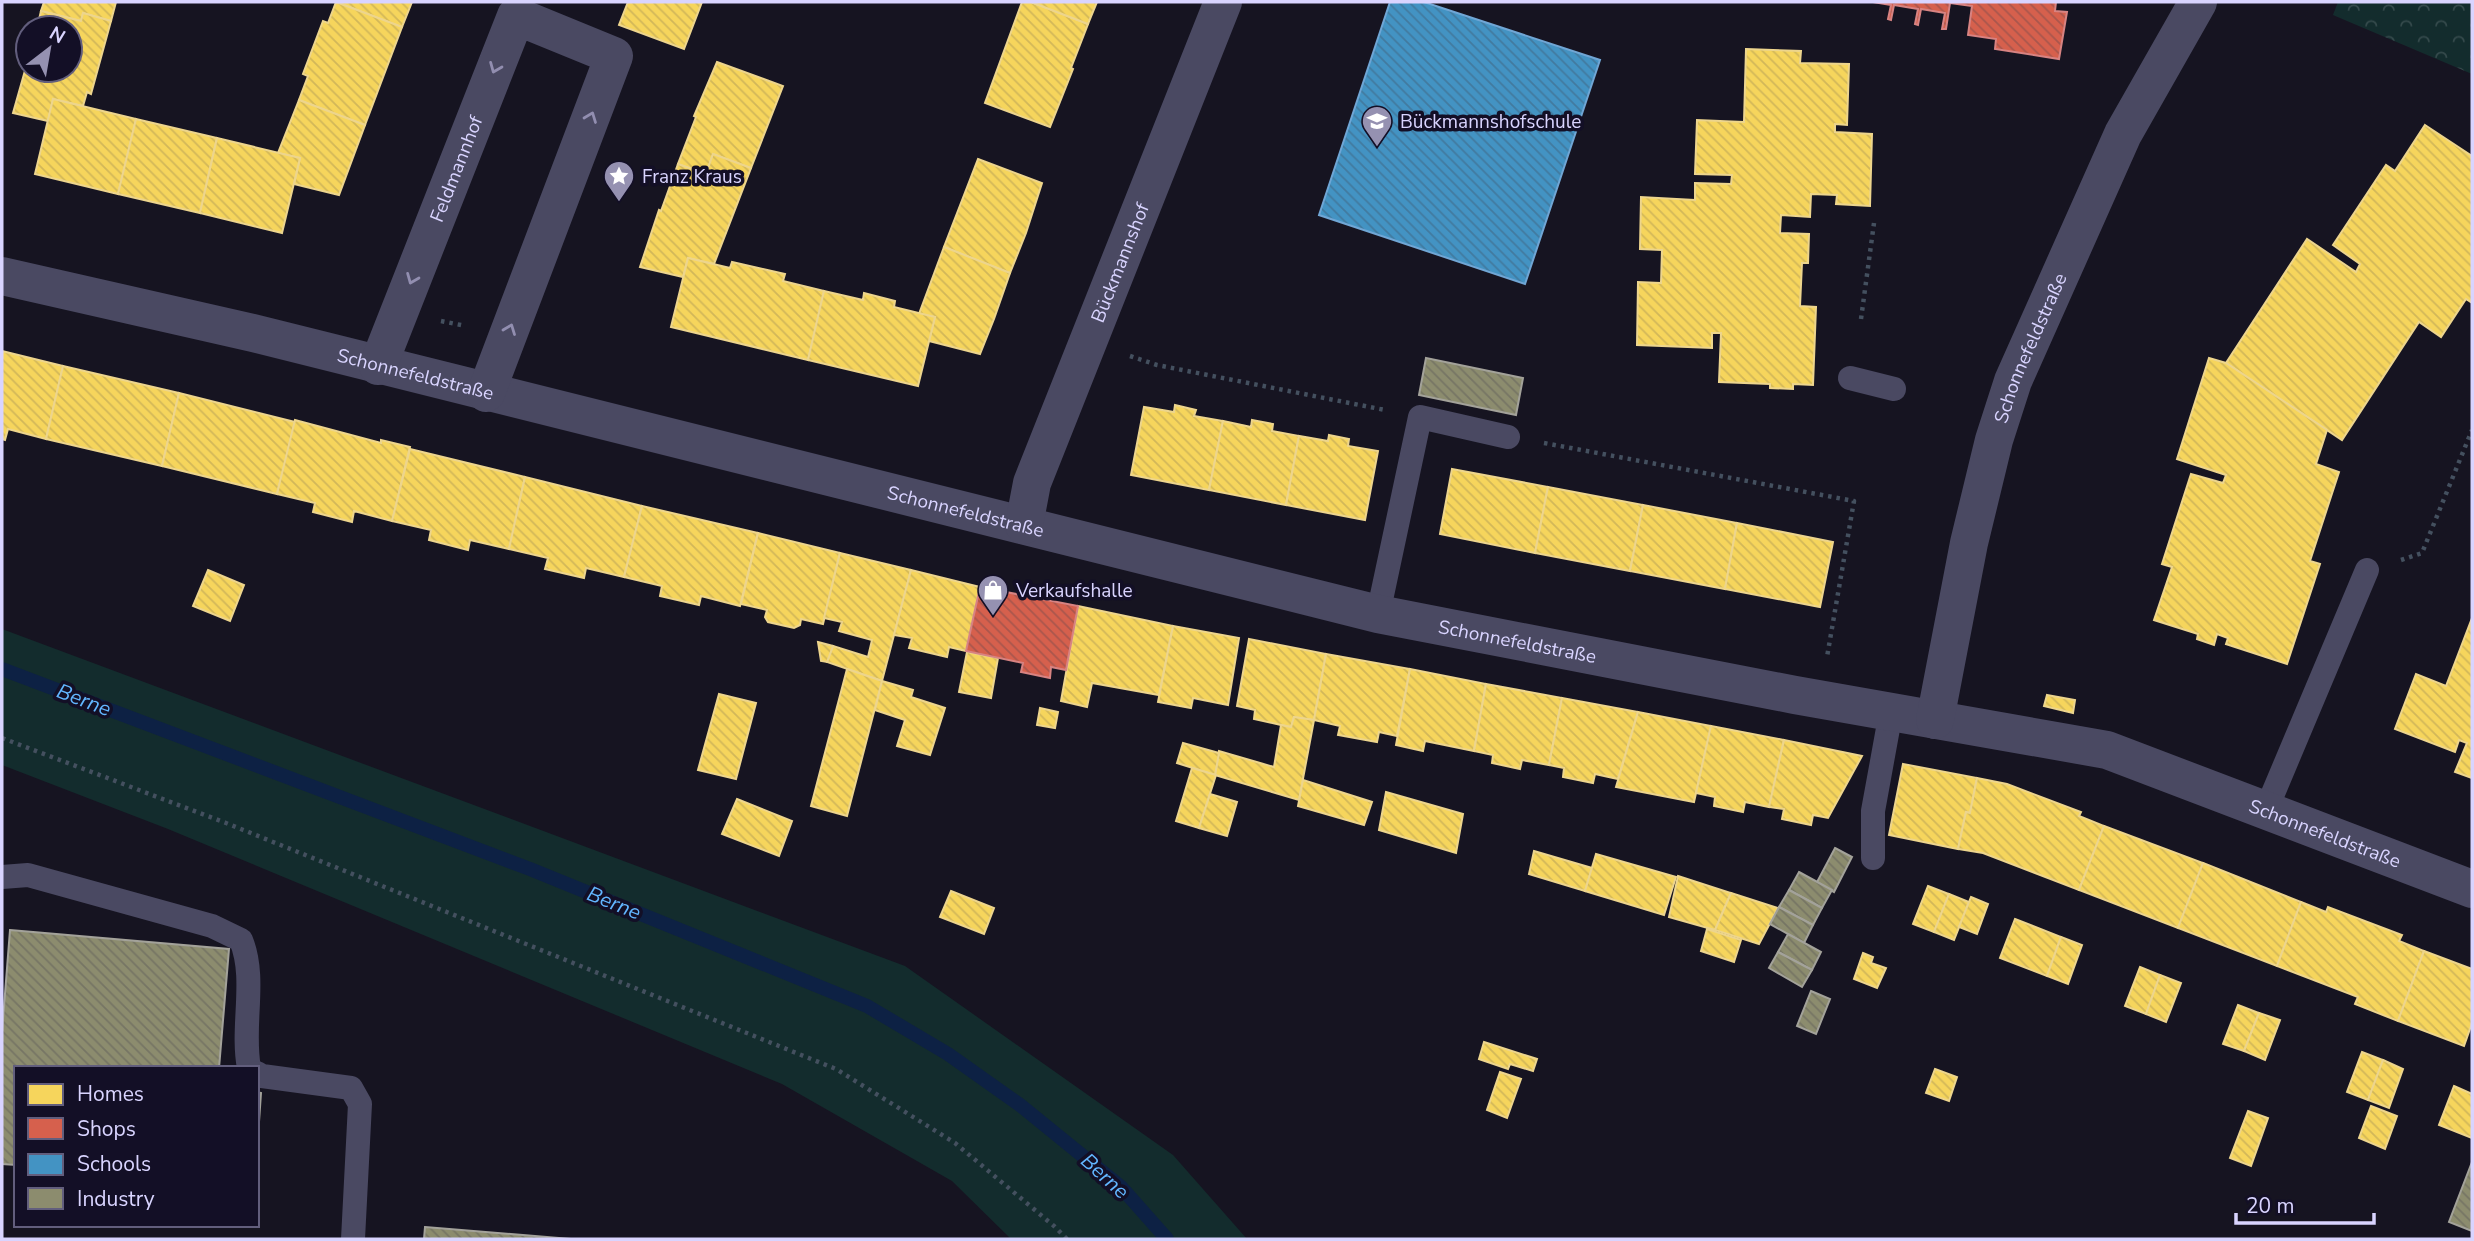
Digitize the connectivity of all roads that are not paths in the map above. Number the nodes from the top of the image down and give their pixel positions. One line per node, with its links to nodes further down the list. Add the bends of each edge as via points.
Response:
1 (1223, 2): 10 (street, Bückmannshof, via 1032,483)
2 (2198, 2): 14 (street, Schonnefeldstraße, via 2123,134 2013,381 1969,543)
3 (566, 18): 5 (street, Feldmannhof, one-way to 5, via 516,16); 8 (street, Feldmannhof, one-way to 3, via 614,56)
4 (2, 276): 5 (street, Schonnefeldstraße)
5 (378, 366): 8 (street, Schonnefeldstraße)
6 (1850, 378): 7 (lane)
7 (1894, 389)
8 (486, 393): 10 (street, Schonnefeldstraße)
9 (1508, 437): 12 (lane, via 1420,417)
10 (1024, 525): 12 (street, Schonnefeldstraße)
11 (2367, 570): 15 (lane)
12 (1378, 614): 13 (street, Schonnefeldstraße)
13 (1891, 712): 14 (street, Schonnefeldstraße); 16 (lane, via 1873,811)
14 (1935, 720): 15 (street, Schonnefeldstraße, via 2107,750)
15 (2266, 810): 18 (street, Schonnefeldstraße)
16 (1873, 858)
17 (2, 877): 19 (lane, via 28,875 212,926 241,940 248,957)
18 (2472, 889)
19 (249, 1066)
20 (259, 1074): 21 (lane, via 351,1088 360,1104)
21 (353, 1239)

